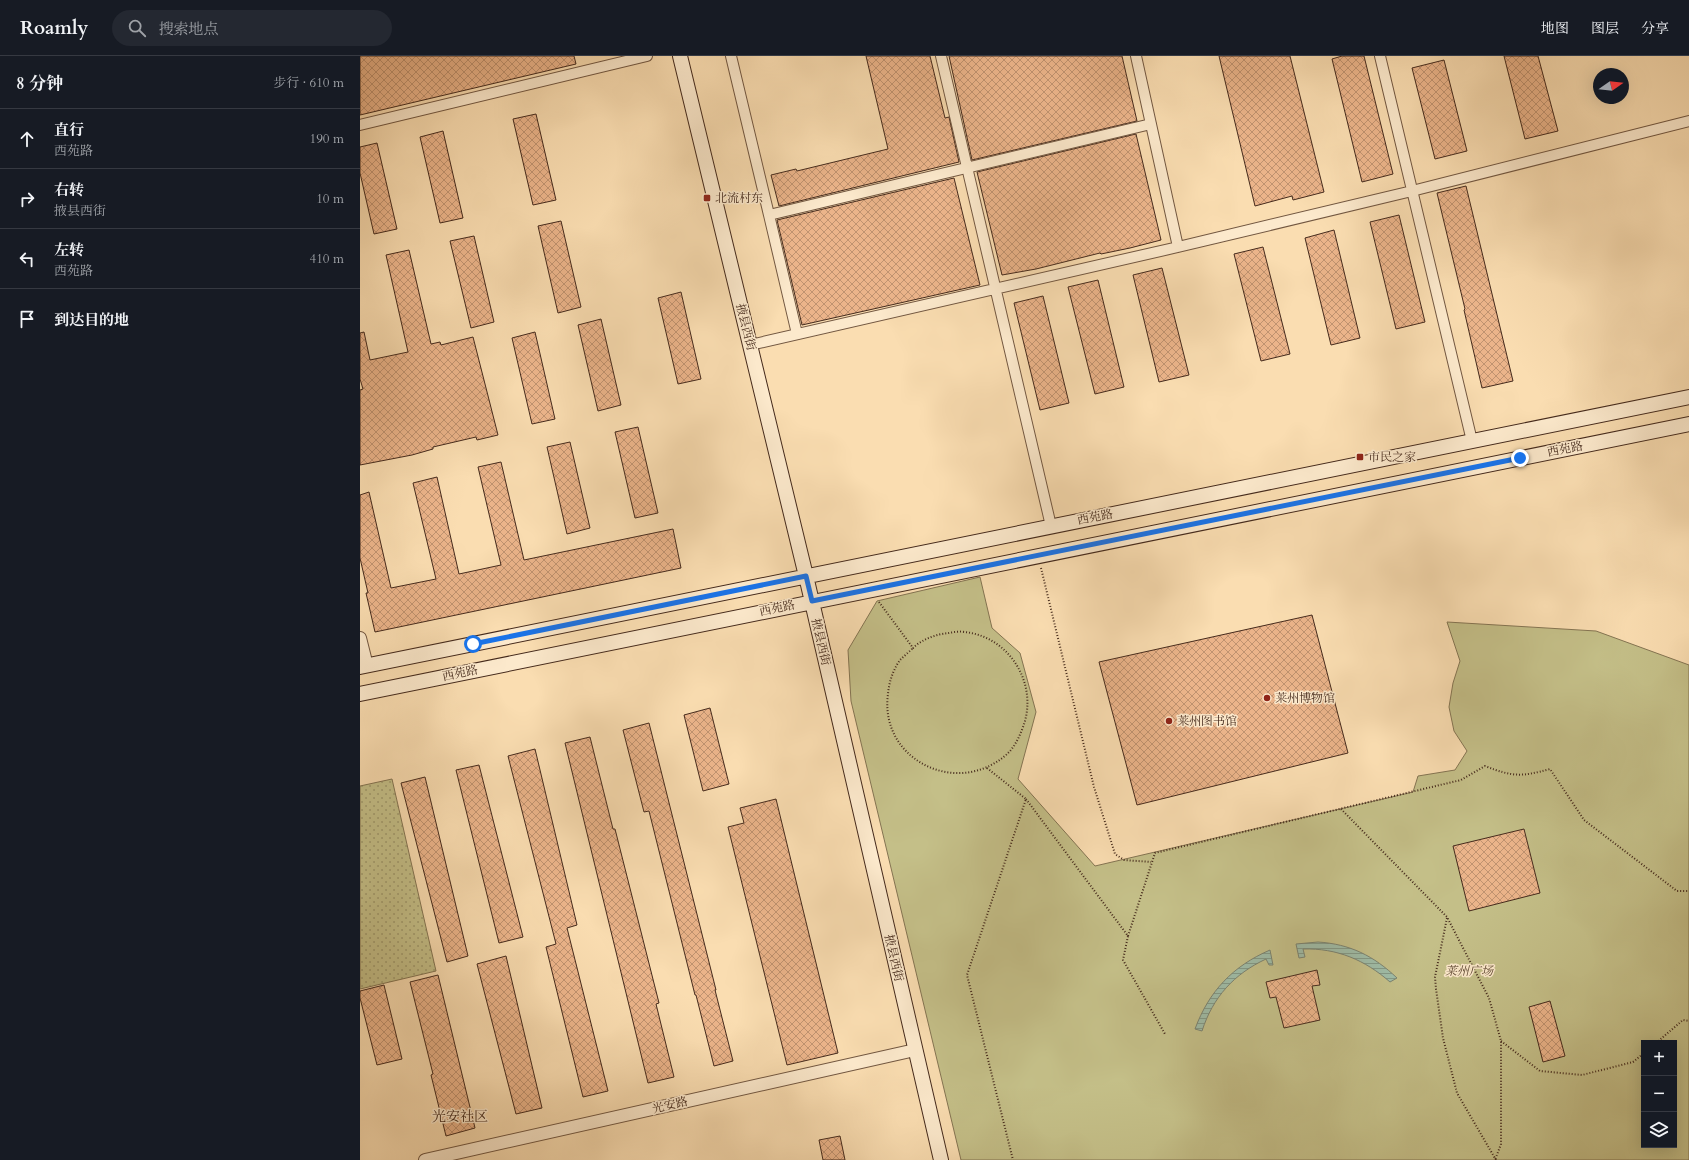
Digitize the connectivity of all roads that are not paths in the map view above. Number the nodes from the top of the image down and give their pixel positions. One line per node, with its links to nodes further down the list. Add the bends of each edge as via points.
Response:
1 (647, 56): 9 (street)
2 (680, 56): 16 (main road, 掖县西街)
3 (731, 56): 12 (street)
4 (940, 56): 10 (street)
5 (1136, 56): 8 (street)
6 (1380, 56): 11 (street)
7 (1689, 121): 11 (street)
8 (1151, 124): 10 (street); 13 (street)
9 (360, 125)
10 (967, 168): 12 (street); 14 (street)
11 (1412, 191): 13 (street); 19 (street)
12 (769, 215): 15 (street)
13 (1178, 246): 14 (street)
14 (995, 289): 15 (street); 20 (street)
15 (797, 334): 16 (street)
16 (750, 345): 21 (main road, 掖县西街)
17 (1689, 397): 19 (main road, 西苑路)
18 (1689, 424): 22 (main road, 西苑路)
19 (1472, 441): 20 (main road, 西苑路)
20 (1051, 526): 21 (main road, 西苑路)
21 (806, 576): 22 (main road, 掖县西街); 24 (main road, 西苑路)
22 (812, 601): 25 (main road, 西苑路); 26 (main road, 掖县西街)
23 (360, 638): 24 (street)
24 (363, 666)
25 (360, 694)
26 (915, 1050): 27 (street, 光安路); 28 (main road, 掖县西街)
27 (425, 1160)
28 (941, 1160)

